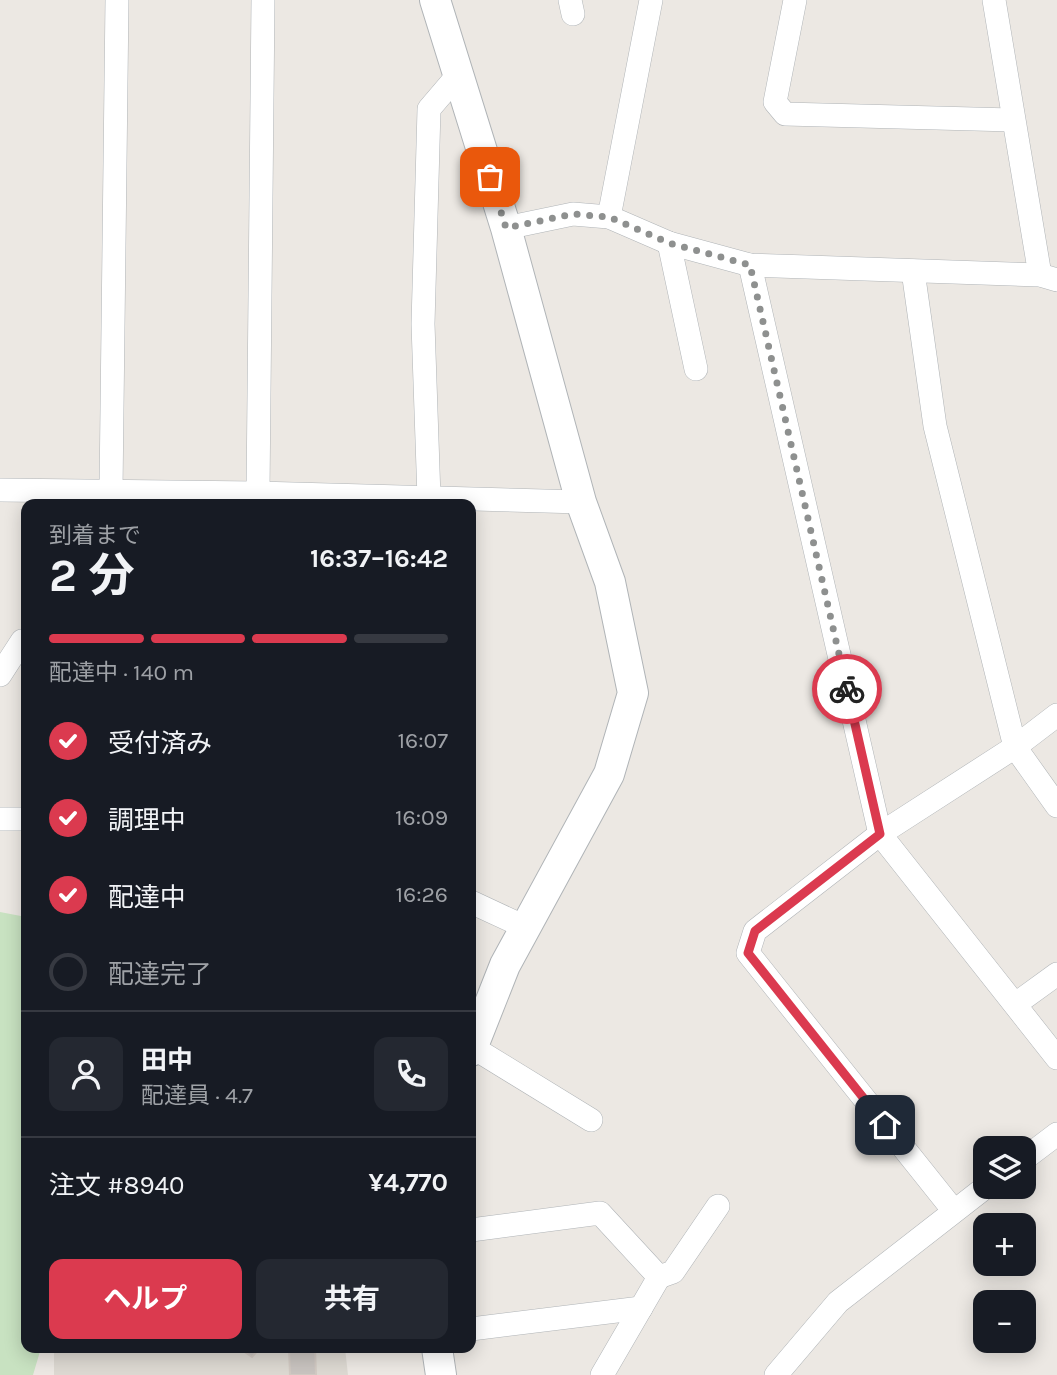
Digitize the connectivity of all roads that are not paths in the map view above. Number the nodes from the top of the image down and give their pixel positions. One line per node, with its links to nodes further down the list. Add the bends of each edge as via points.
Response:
1 (117, 0): 17 (street)
2 (263, 0): 18 (street)
3 (435, 0): 7 (street)
4 (651, 0): 9 (street)
5 (794, 0): 8 (street, via 775,102 785,114)
6 (994, 0): 8 (street)
7 (458, 75): 10 (street); 20 (street, via 429,109 423,324)
8 (1012, 120): 14 (street)
9 (609, 217): 10 (street, via 573,214); 11 (street)
10 (506, 228): 23 (street)
11 (669, 243): 12 (street); 15 (street)
12 (750, 265): 13 (street); 31 (street)
13 (912, 271): 14 (street); 27 (street, via 935,426)
14 (1048, 278)
15 (696, 369)
16 (0, 490): 17 (street)
17 (111, 491): 19 (street)
18 (258, 493): 19 (street); 20 (street)
19 (154, 498)
20 (429, 498): 21 (street)
21 (467, 499)
22 (476, 499): 23 (street)
23 (581, 502): 33 (street, via 610,582 633,693 609,774)
24 (21, 643): 25 (street)
25 (0, 675)
26 (1057, 715): 27 (street)
27 (1014, 747): 28 (street); 31 (street)
28 (1057, 806)
29 (0, 819): 30 (street)
30 (21, 820)
31 (880, 834): 35 (street); 44 (street, via 755,931 748,953)
32 (476, 904): 33 (street)
33 (525, 927): 36 (street)
34 (1057, 974): 35 (street)
35 (1017, 1003): 38 (street)
36 (476, 1039)
37 (476, 1051): 39 (street)
38 (1057, 1058)
39 (590, 1121)
40 (1057, 1134): 41 (street)
41 (1036, 1150)
42 (973, 1197): 44 (street)
43 (718, 1206): 46 (street, via 673,1272)
44 (954, 1211): 52 (street, via 838,1302)
45 (476, 1229): 46 (street, via 600,1213)
46 (659, 1277): 47 (street)
47 (641, 1308): 48 (street); 51 (street)
48 (476, 1328)
49 (438, 1353): 50 (street)
50 (441, 1375)
51 (602, 1375)
52 (776, 1375)

